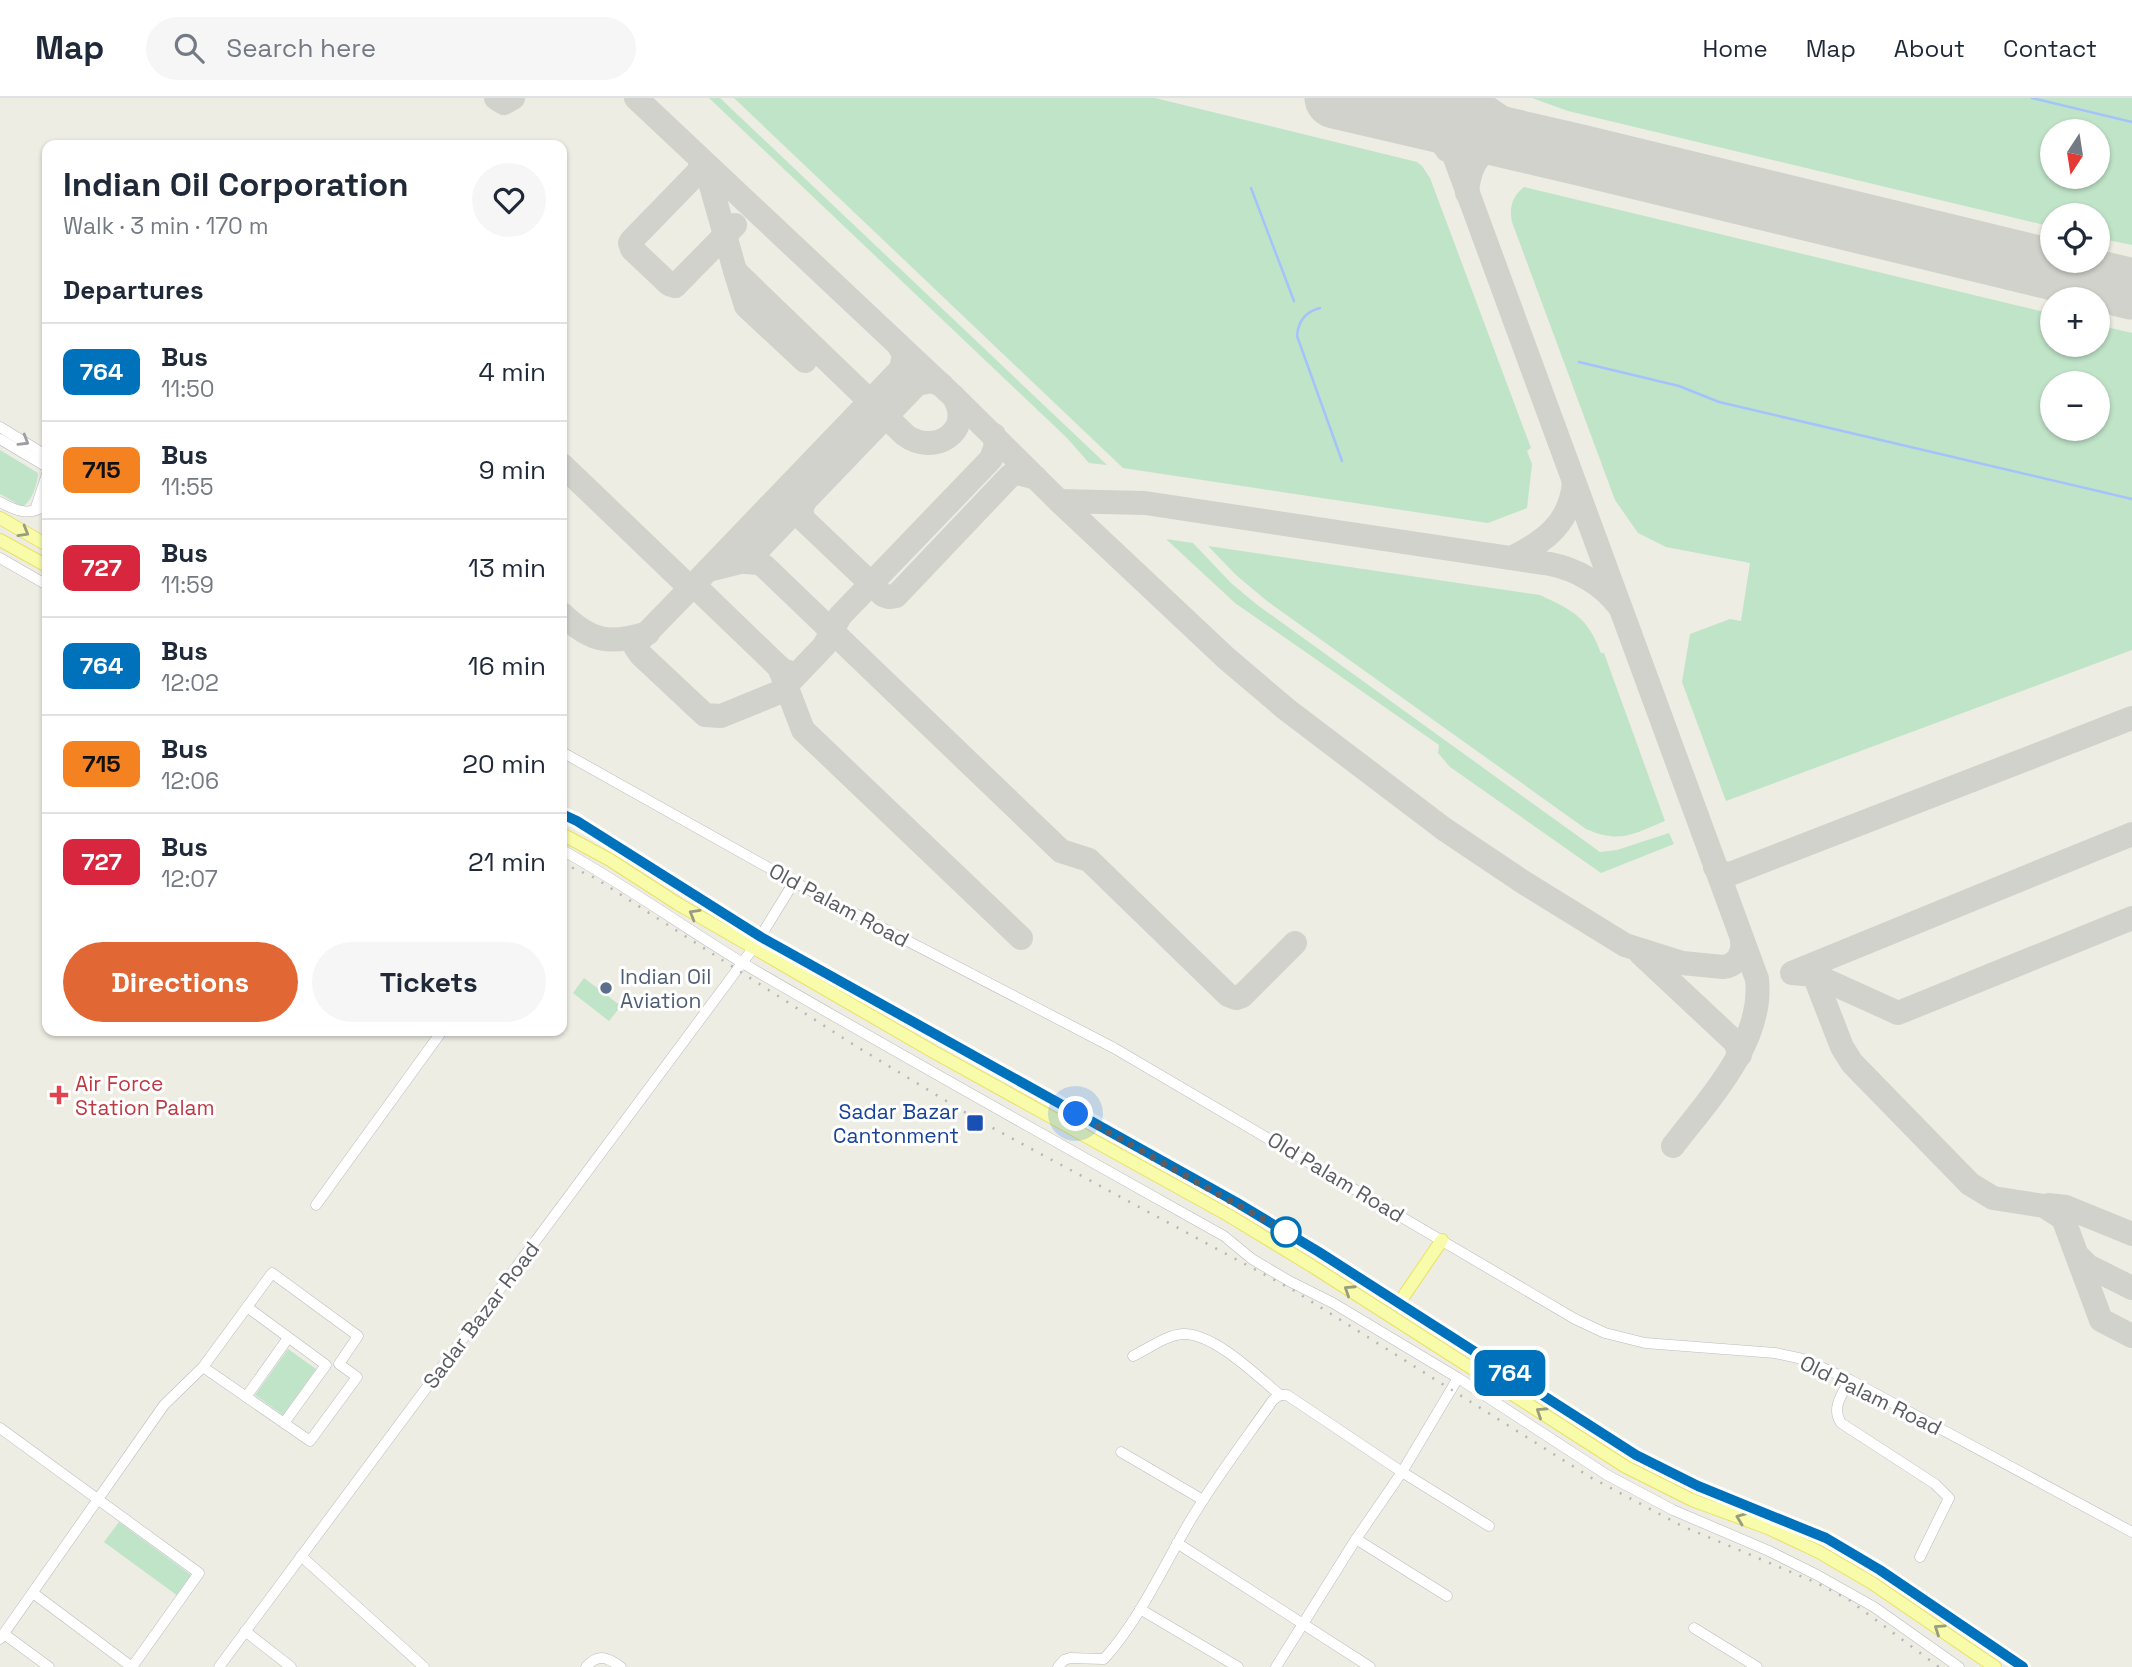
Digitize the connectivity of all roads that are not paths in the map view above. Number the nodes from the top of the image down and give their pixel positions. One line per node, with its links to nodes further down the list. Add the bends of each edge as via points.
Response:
1 (0, 427): 3 (street, one-way to 3)
2 (0, 439): 4 (street)
3 (42, 453)
4 (42, 464)
5 (42, 489): 8 (street)
6 (0, 502): 8 (street, via 23,513)
7 (42, 506): 8 (street)
8 (35, 510)
9 (0, 518): 11 (main road, one-way to 11)
10 (0, 540): 13 (main road)
11 (42, 542)
12 (0, 558): 14 (street)
13 (42, 563)
14 (42, 581)
15 (567, 755): 19 (street, Old Palam Road)
16 (567, 816): 20 (main road)
17 (567, 837): 20 (main road, one-way to 17, via 678,904)
18 (567, 853): 21 (street)
19 (794, 882): 20 (street, Sadar Bazar Road); 24 (street, Old Palam Road, via 1114,1048)
20 (757, 942): 21 (street, Sadar Bazar Road); 25 (main road, via 1236,1202); 70 (main road, one-way to 20, via 1819,1552 1692,1500 1626,1467 1240,1223 932,1051)
21 (742, 962): 32 (street, via 1224,1236 1252,1259); 46 (street, Sadar Bazar Road)
22 (438, 1036): 23 (street)
23 (316, 1205)
24 (1442, 1240): 25 (main road); 33 (street, Old Palam Road, via 1605,1333 1645,1343 1776,1353 1803,1359)
25 (1399, 1303): 71 (main road, via 1636,1455 1837,1544)
26 (247, 1307): 27 (street); 29 (street, via 272,1273 358,1336); 31 (street)
27 (288, 1338): 30 (street); 35 (street)
28 (1133, 1356): 34 (street, via 1185,1334 1233,1356)
29 (339, 1364): 30 (street); 36 (street, via 357,1377 310,1441)
30 (326, 1365): 36 (street)
31 (203, 1367): 35 (street); 40 (street, via 164,1405)
32 (1458, 1378): 39 (street); 69 (street, via 1607,1475 1672,1510 1793,1563 1874,1607)
33 (1850, 1380): 43 (street, Old Palam Road); 47 (street, via 1837,1405 1841,1423 1950,1498)
34 (1280, 1395): 39 (street, via 1287,1395); 41 (street)
35 (246, 1397): 36 (street)
36 (284, 1423)
37 (0, 1428): 40 (street)
38 (1121, 1452): 41 (street)
39 (1402, 1472): 42 (street); 44 (street)
40 (100, 1499): 48 (street); 57 (street, via 199,1573)
41 (1203, 1500): 45 (street)
42 (1489, 1526)
43 (2132, 1531)
44 (1356, 1539): 49 (street); 51 (street)
45 (1177, 1543): 50 (street); 51 (street)
46 (301, 1556): 53 (street, Sadar Bazar Road); 60 (street)
47 (1920, 1557)
48 (33, 1594): 54 (street); 57 (street)
49 (1447, 1596)
50 (1140, 1608): 55 (street, via 1104,1659); 65 (street)
51 (1303, 1625): 66 (street); 67 (street)
52 (1693, 1628): 68 (street)
53 (245, 1631): 58 (street, Sadar Bazar Road); 59 (street)
54 (2, 1636): 56 (street)
55 (1089, 1660): 63 (street, via 1070,1658); 64 (street)
56 (49, 1667)
57 (132, 1667)
58 (219, 1667)
59 (291, 1667)
60 (424, 1667)
61 (586, 1667): 62 (street, via 598,1657 608,1657)
62 (621, 1667)
63 (1058, 1667)
64 (1100, 1667)
65 (1238, 1667)
66 (1276, 1667)
67 (1370, 1667)
68 (1757, 1667)
69 (1959, 1667)
70 (1995, 1667)
71 (2023, 1667)

